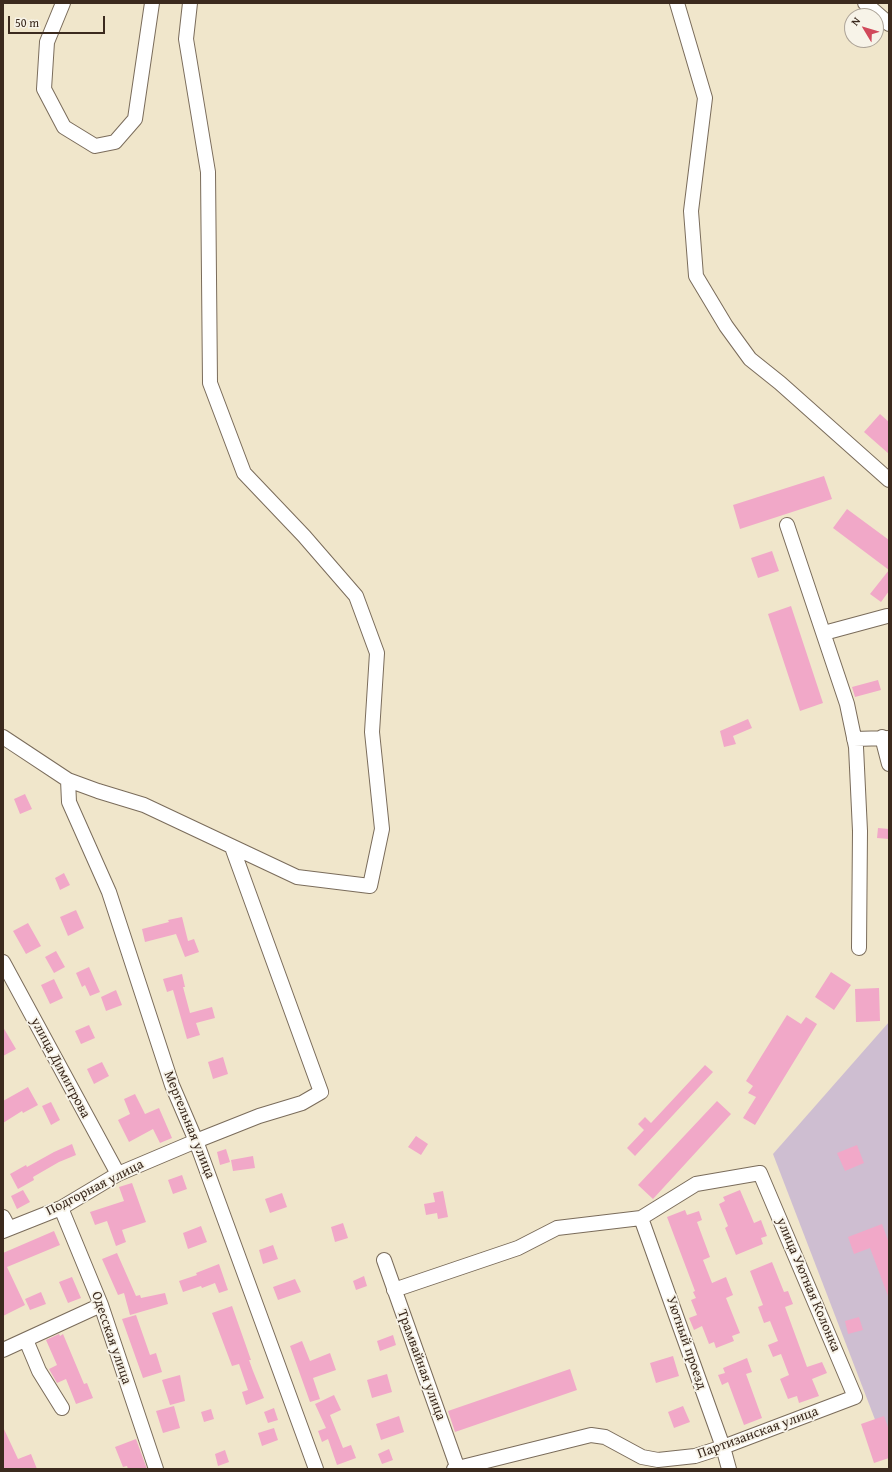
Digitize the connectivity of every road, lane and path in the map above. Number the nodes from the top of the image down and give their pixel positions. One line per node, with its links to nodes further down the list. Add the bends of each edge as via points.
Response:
1 (63, 3): 2 (street, via 47,42 44,89 64,127 95,146 115,142 134,119)
2 (152, 3)
3 (190, 3): 16 (street, via 186,39 208,172 210,383 244,473 356,596 377,653 372,732 382,829 370,886 297,877)
4 (677, 3): 7 (street, via 705,98 691,211 696,276 726,326 750,359)
5 (865, 3): 6 (street)
6 (889, 24)
7 (889, 480)
8 (787, 525): 10 (street)
9 (889, 616): 10 (street)
10 (824, 633): 13 (street, via 847,704)
11 (3, 737): 15 (street)
12 (886, 738): 13 (street); 14 (street)
13 (854, 739): 17 (street, via 860,831)
14 (889, 764)
15 (68, 780): 16 (street, via 144,805); 19 (street, Мергельная улица, via 69,802 109,892 172,1085)
16 (232, 847): 19 (street, Подгорная улица, via 321,1092 302,1103 259,1116)
17 (859, 948)
18 (3, 962): 20 (street, улица Димитрова)
19 (196, 1141): 20 (street, Подгорная улица); 33 (street, Мергельная улица)
20 (118, 1174): 21 (street, Подгорная улица)
21 (61, 1208): 23 (street, Подгорная улица); 26 (street, Одесская улица)
22 (642, 1218): 25 (street, via 557,1228 518,1248); 29 (street, улица Уютная Колонка, via 696,1184 760,1173); 31 (street, Уютный проезд)
23 (5, 1225)
24 (384, 1260): 25 (street, Трамвайная улица)
25 (394, 1290): 34 (street, Трамвайная улица)
26 (101, 1305): 27 (street); 32 (street, Одесская улица)
27 (26, 1340): 28 (street); 30 (street, via 39,1371)
28 (3, 1350)
29 (855, 1397): 31 (street, Партизанская улица)
30 (62, 1408)
31 (723, 1447): 34 (street, Партизанская улица, via 695,1456 658,1460 642,1457 606,1437 591,1435); 35 (street, Уютный проезд)
32 (156, 1469)
33 (316, 1469)
34 (456, 1469)
35 (729, 1469)

